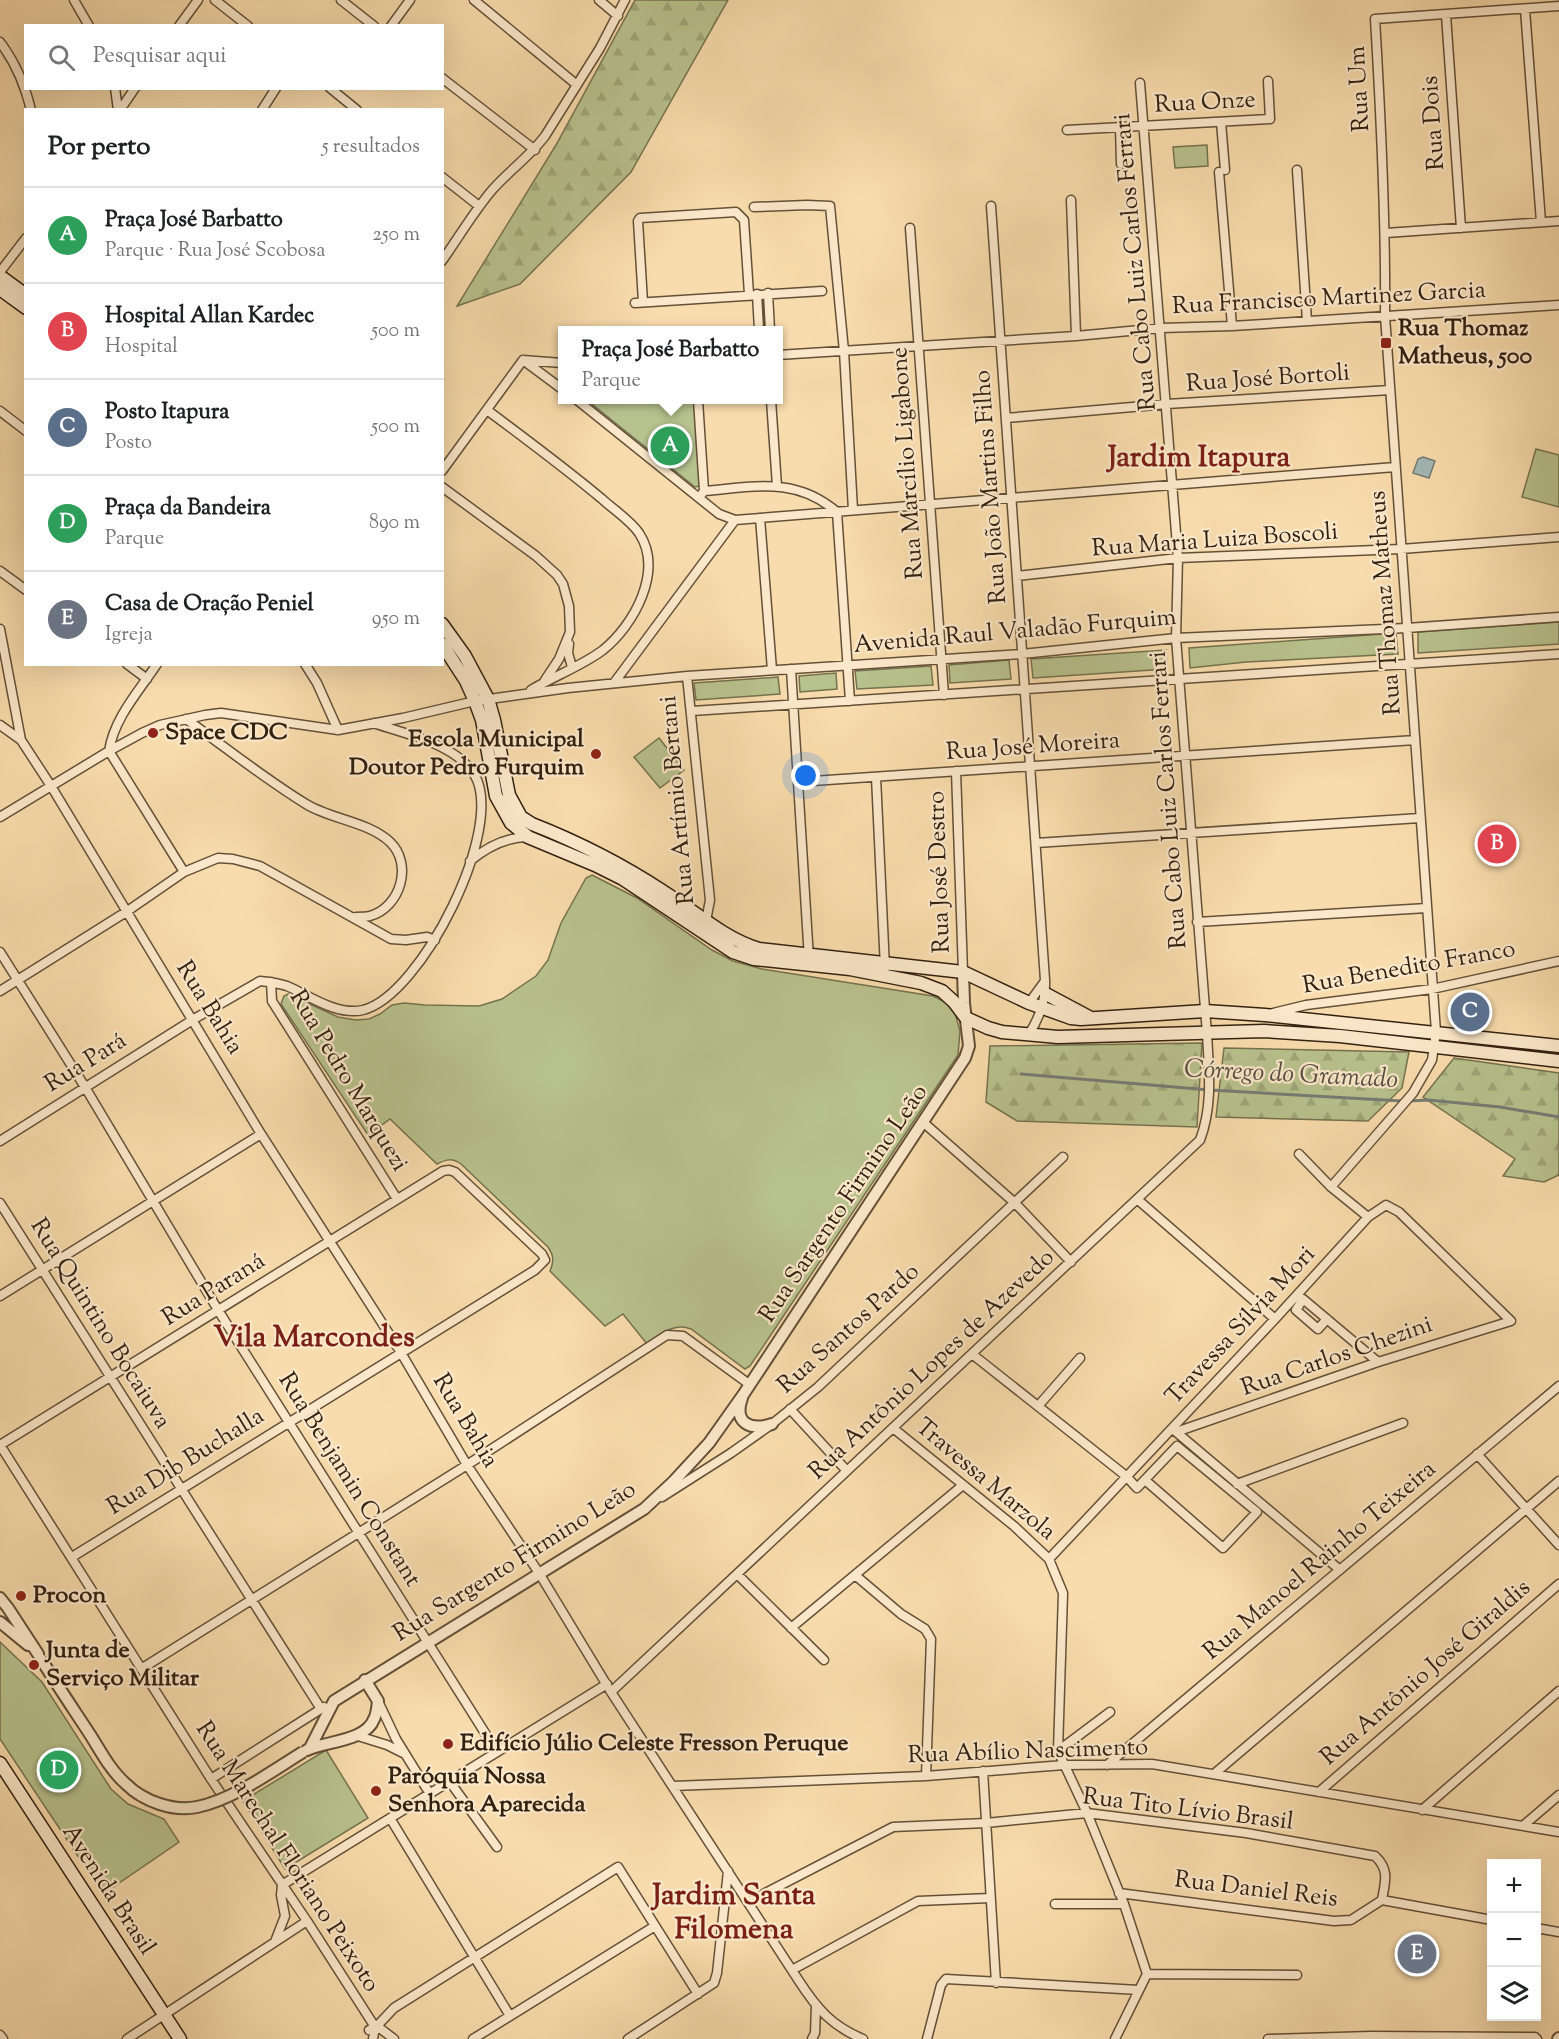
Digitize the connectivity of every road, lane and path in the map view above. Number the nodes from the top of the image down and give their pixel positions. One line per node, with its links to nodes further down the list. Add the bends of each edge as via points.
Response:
1 (74, 0): 13 (street)
2 (198, 0): 14 (street)
3 (215, 0): 15 (street)
4 (341, 0): 16 (street)
5 (410, 0): 17 (street)
6 (474, 0): 22 (street)
7 (599, 0): 12 (street)
8 (625, 0): 12 (street)
9 (1559, 6): 10 (street)
10 (1525, 9): 11 (street); 48 (street)
11 (1446, 15): 39 (street, Rua Um, via 1375,19); 50 (street, Rua Dois)
12 (618, 16): 22 (street)
13 (88, 24)
14 (180, 24)
15 (245, 24)
16 (371, 24)
17 (392, 24)
18 (0, 42): 23 (street, via 12,57)
19 (444, 80): 38 (street)
20 (1268, 81): 34 (street, Rua Onze, via 1270,119)
21 (1140, 84): 35 (street, Rua Cabo Luiz Carlos Ferrari)
22 (578, 85): 38 (street)
23 (24, 87)
24 (25, 90): 29 (street)
25 (115, 90): 30 (street)
26 (134, 90): 31 (street)
27 (275, 90): 32 (street)
28 (336, 90): 33 (street)
29 (30, 108)
30 (119, 108)
31 (120, 108)
32 (263, 108)
33 (355, 108)
34 (1221, 122): 35 (street, Rua Onze); 66 (street)
35 (1143, 126): 36 (street, Rua Onze); 67 (street, Rua Cabo Luiz Carlos Ferrari)
36 (1120, 128): 37 (street, Rua Onze); 40 (street)
37 (1067, 130)
38 (535, 150): 44 (street)
39 (1384, 156): 51 (street, Rua Thomaz Matheus)
40 (1121, 164)
41 (1297, 170): 63 (street)
42 (444, 179): 44 (street)
43 (1071, 200): 68 (street)
44 (479, 206): 53 (street)
45 (991, 206): 69 (street, Rua João Martins Filho)
46 (754, 207): 71 (street, via 830,206)
47 (1559, 221): 48 (street)
48 (1541, 222): 50 (street)
49 (910, 228): 70 (street, Rua Marcílio Ligabone)
50 (1461, 228): 51 (street)
51 (1386, 233): 62 (street, Rua Thomaz Matheus)
52 (24, 241): 54 (street)
53 (444, 258)
54 (0, 274): 57 (main road)
55 (0, 289): 61 (main road)
56 (822, 291): 58 (street)
57 (24, 293)
58 (768, 293): 59 (street); 65 (street)
59 (753, 294): 59 (street, via 639,302 638,221 736,212 744,220); 64 (street)
60 (1559, 304): 62 (street, Rua Francisco Martinez Garcia)
61 (24, 307)
62 (1385, 316): 63 (street, Rua Francisco Martinez Garcia); 76 (street, Rua Thomaz Matheus)
63 (1307, 321): 66 (street, Rua Francisco Martinez Garcia)
64 (758, 326)
65 (770, 326)
66 (1232, 326): 67 (street, Rua Francisco Martinez Garcia)
67 (1161, 328): 68 (street, Rua Francisco Martinez Garcia); 81 (street, Rua Cabo Luiz Carlos Ferrari)
68 (1076, 336): 69 (street, Rua Francisco Martinez Garcia)
69 (1000, 341): 70 (street, Rua Francisco Martinez Garcia); 85 (street, Rua João Martins Filho)
70 (919, 346): 71 (street, Rua Francisco Martinez Garcia); 94 (street, Rua Marcílio Ligabone)
71 (844, 351): 72 (street, Rua Francisco Martinez Garcia); 95 (street)
72 (783, 356)
73 (523, 360): 74 (street); 75 (street); 82 (street)
74 (558, 363)
75 (558, 386)
76 (1390, 390): 81 (street, Rua José Bortoli); 87 (street, Rua Thomaz Matheus)
77 (584, 404): 84 (street)
78 (588, 404): 84 (street)
79 (698, 404): 92 (street)
80 (771, 404): 90 (street)
81 (1167, 404): 85 (street, Rua José Bortoli); 89 (street, Rua Cabo Luiz Carlos Ferrari)
82 (487, 410): 88 (street); 120 (street, via 627,521 645,545 645,587 626,625 603,649)
83 (0, 411): 86 (street)
84 (594, 412): 92 (street)
85 (1006, 418): 93 (street, Rua João Martins Filho)
86 (24, 429)
87 (1395, 467): 89 (street); 100 (street, Rua Thomaz Matheus)
88 (444, 468)
89 (1173, 484): 93 (street); 101 (street, Rua Cabo Luiz Carlos Ferrari)
90 (777, 486): 92 (street); 96 (street, via 796,488)
91 (444, 488): 109 (street, via 557,575 569,606)
92 (701, 494): 98 (street, via 719,514)
93 (1011, 498): 94 (street); 103 (street, Rua João Martins Filho)
94 (930, 504): 95 (street); 114 (street, Rua Marcílio Ligabone)
95 (853, 510): 96 (street)
96 (837, 512): 97 (street); 116 (street)
97 (760, 518): 98 (street); 122 (street)
98 (735, 520): 127 (street)
99 (1559, 537): 100 (street, Rua Maria Luiza Boscoli)
100 (1401, 549): 101 (street, Rua Maria Luiza Boscoli); 107 (street, Rua Thomaz Matheus)
101 (1178, 558): 103 (street, Rua Maria Luiza Boscoli); 110 (street, Rua Cabo Luiz Carlos Ferrari)
102 (0, 571): 104 (street)
103 (1017, 576): 112 (street, Rua João Martins Filho)
104 (24, 589)
105 (1559, 617): 107 (street, Avenida Raul Valadão Furquim)
106 (444, 627): 131 (main road, via 465,656)
107 (1407, 628): 110 (street, Avenida Raul Valadão Furquim); 115 (street, Rua Thomaz Matheus)
108 (0, 629): 139 (street)
109 (570, 632): 120 (street, via 568,653); 126 (street)
110 (1176, 638): 112 (street, Avenida Raul Valadão Furquim); 125 (street, Rua Cabo Luiz Carlos Ferrari)
111 (444, 647): 131 (main road)
112 (1022, 654): 114 (street, Avenida Raul Valadão Furquim); 128 (street, Rua João Martins Filho)
113 (1559, 654): 115 (street)
114 (942, 659): 116 (street, Avenida Raul Valadão Furquim); 130 (street, Rua Marcílio Ligabone)
115 (1409, 664): 125 (street); 140 (street, Rua Thomaz Matheus)
116 (848, 665): 121 (street, Avenida Raul Valadão Furquim); 132 (street)
117 (130, 666): 124 (street)
118 (156, 666): 124 (street)
119 (307, 666): 138 (street)
120 (572, 667): 126 (street)
121 (791, 669): 122 (street, Avenida Raul Valadão Furquim); 133 (street)
122 (772, 670): 123 (street, Avenida Raul Valadão Furquim)
123 (687, 676): 127 (street, Avenida Raul Valadão Furquim); 134 (street, Rua Artímio Bertani)
124 (147, 679): 141 (street, via 111,736)
125 (1179, 680): 128 (street); 142 (street, Rua Cabo Luiz Carlos Ferrari)
126 (543, 683): 129 (street)
127 (614, 683): 129 (street, Avenida Raul Valadão Furquim)
128 (1025, 689): 130 (street); 143 (street, Rua João Martins Filho)
129 (527, 693): 131 (street, Avenida Raul Valadão Furquim)
130 (944, 694): 132 (street)
131 (481, 700): 136 (street, Avenida Raul Valadão Furquim); 145 (main road); 150 (main road, via 494,720 509,795)
132 (850, 701): 133 (street)
133 (793, 705): 134 (street); 147 (street)
134 (692, 711): 162 (street, Rua Artímio Bertani, via 710,900)
135 (186, 719): 138 (street, Avenida Raul Valadão Furquim, via 221,714); 141 (street, Avenida Raul Valadão Furquim, via 160,725); 161 (street, via 308,805 381,834 391,843 398,852 403,874 397,892 382,909 370,916)
136 (374, 723): 138 (street, Avenida Raul Valadão Furquim); 148 (street, via 451,752 472,772)
137 (0, 725): 139 (street)
138 (338, 730)
139 (21, 740): 149 (street, Rua Bahia)
140 (1415, 740): 142 (street, Rua José Moreira); 152 (street, Rua Thomaz Matheus)
141 (109, 751): 149 (street, Avenida Raul Valadão Furquim); 158 (street)
142 (1185, 756): 143 (street, Rua José Moreira); 154 (street, Rua Cabo Luiz Carlos Ferrari)
143 (1030, 766): 144 (street, Rua José Moreira); 156 (street, Rua João Martins Filho)
144 (956, 771): 146 (street, Rua José Moreira); 169 (street, Rua José Destro)
145 (492, 777): 148 (street); 150 (main road, via 496,796)
146 (876, 777): 147 (street, Rua José Moreira); 168 (street)
147 (798, 782): 166 (street)
148 (479, 785): 157 (street, via 480,816)
149 (51, 786): 151 (street, Avenida Raul Valadão Furquim); 160 (street, Rua Bahia)
150 (508, 808): 153 (main road); 155 (main road, via 511,823)
151 (0, 817)
152 (1420, 818): 154 (street); 159 (street, Rua Thomaz Matheus)
153 (539, 827): 155 (main road); 162 (main road, via 631,871)
154 (1190, 832): 156 (street); 163 (street, Rua Cabo Luiz Carlos Ferrari)
155 (531, 838): 157 (street, via 516,837 494,844); 166 (main road, via 623,879 733,952 754,959)
156 (1036, 843): 172 (street, Rua João Martins Filho)
157 (470, 861): 164 (street, via 453,907)
158 (184, 872): 160 (street); 161 (street, via 218,858 233,858 260,866)
159 (1427, 908): 163 (street); 174 (street, Rua Thomaz Matheus)
160 (126, 912): 171 (street); 183 (street, Rua Bahia)
161 (355, 917): 164 (street, via 391,939)
162 (706, 921): 166 (main road, via 742,944)
163 (1197, 922): 179 (street, Rua Cabo Luiz Carlos Ferrari)
164 (435, 940): 173 (street, via 384,1001 363,1010 341,1011)
165 (0, 952): 171 (street, Rua Benjamin Constant)
166 (809, 960): 168 (main road); 170 (main road)
167 (1559, 961): 174 (street, Rua Benedito Franco)
168 (886, 963): 169 (main road); 170 (street)
169 (963, 972): 177 (main road); 181 (street, Rua Sargento Firmino Leão)
170 (885, 976): 181 (main road, via 942,991)
171 (18, 980): 175 (street); 191 (street, Rua Benjamin Constant)
172 (1045, 980): 176 (street, Rua João Martins Filho); 177 (street)
173 (271, 982): 183 (street, Rua Pará, via 260,981); 199 (street, Rua Pedro Marquezi, via 272,1001)
174 (1432, 989): 180 (street, Rua Benedito Franco, via 1305,1005); 185 (street, Rua Thomaz Matheus)
175 (0, 991)
176 (1046, 994): 178 (street, Rua João Martins Filho); 182 (main road)
177 (1029, 1003): 178 (main road)
178 (1042, 1007): 182 (main road, via 1071,1018); 186 (street, Rua João Martins Filho)
179 (1205, 1011): 180 (main road); 182 (main road); 187 (street, Rua Cabo Luiz Carlos Ferrari)
180 (1265, 1015): 184 (main road); 185 (main road)
181 (966, 1018): 186 (main road, via 1002,1032); 192 (street, Rua Sargento Firmino Leão, via 969,1046 965,1058)
182 (1092, 1018)
183 (194, 1019): 191 (street, Rua Pará); 193 (street, Rua Bahia)
184 (1264, 1031): 187 (main road); 189 (main road)
185 (1436, 1032): 188 (main road); 189 (street, Rua Thomaz Matheus)
186 (1029, 1034): 187 (main road, via 1059,1038)
187 (1207, 1034): 200 (street, Rua Antônio Lopes de Azevedo, via 1209,1090 1206,1124 1200,1140)
188 (1559, 1046)
189 (1434, 1047): 190 (main road); 198 (street, Rua Thomaz Matheus, via 1432,1059 1413,1093)
190 (1559, 1061)
191 (85, 1087): 194 (street, Rua Pará); 201 (street, Rua Benjamin Constant)
192 (924, 1123): 203 (street); 218 (street, Rua Sargento Firmino Leão)
193 (261, 1134): 201 (street); 205 (street, Rua Bahia)
194 (0, 1141)
195 (1299, 1154): 198 (street)
196 (1063, 1157): 203 (street, Rua Santos Pardo)
197 (449, 1170): 199 (street, Rua Paraná); 213 (street, Rua Dib Buchalla, via 545,1260 535,1270)
198 (1331, 1187): 204 (street)
199 (397, 1199): 205 (street, Rua Paraná)
200 (1137, 1199): 206 (street, Rua Antônio Lopes de Azevedo); 210 (street)
201 (154, 1201): 207 (street); 209 (street, Rua Benjamin Constant)
202 (0, 1203): 207 (street, Rua Quintino Bocaiuva)
203 (1015, 1203): 206 (street); 222 (street, Rua Santos Pardo)
204 (1368, 1217): 210 (street, Travessa Sílvia Mori); 212 (street, Travessa Sílvia Mori, via 1386,1205 1391,1206)
205 (330, 1240): 209 (street, Rua Paraná); 213 (street, Rua Bahia)
206 (1071, 1262): 214 (street, Rua Antônio Lopes de Azevedo)
207 (43, 1270): 208 (street); 217 (street, Rua Quintino Bocaiuva)
208 (0, 1296)
209 (218, 1310): 217 (street, Rua Paraná); 223 (street, Rua Benjamin Constant)
210 (1275, 1319): 227 (street, Travessa Sílvia Mori)
211 (1327, 1319): 216 (street)
212 (1511, 1321): 216 (street, Rua Carlos Chezini)
213 (400, 1352): 223 (street, Rua Dib Buchalla); 230 (street, Rua Bahia)
214 (972, 1354): 221 (street); 226 (street, Rua Antônio Lopes de Azevedo)
215 (1080, 1358): 221 (street)
216 (1378, 1362): 227 (street, Rua Carlos Chezini)
217 (111, 1377): 228 (street, Rua Paraná); 237 (street, Rua Quintino Bocaiuva)
218 (749, 1384): 220 (street, Rua Sargento Firmino Leão); 230 (street, via 683,1336 667,1335)
219 (1559, 1386): 229 (street, Rua Manoel Rainho Teixeira)
220 (743, 1395): 225 (street, via 741,1419 757,1428); 238 (street, Rua Sargento Firmino Leão, via 709,1443)
221 (1039, 1405): 232 (street)
222 (790, 1409): 225 (street, Rua Santos Pardo); 231 (street)
223 (288, 1421): 237 (street, Rua Dib Buchalla); 240 (street, Rua Benjamin Constant)
224 (1403, 1423): 235 (street)
225 (772, 1424): 238 (street, Rua Santos Pardo)
226 (893, 1428): 231 (street, Rua Antônio Lopes de Azevedo); 236 (street, Travessa Marzola)
227 (1174, 1430): 232 (street, Travessa Sílvia Mori); 235 (street)
228 (0, 1445): 242 (street, Rua Marechal Floriano Peixoto)
229 (1477, 1454): 239 (street); 244 (street, Rua Manoel Rainho Teixeira)
230 (467, 1465): 240 (street); 245 (street, Rua Bahia)
231 (847, 1471): 246 (street, Rua Antônio Lopes de Azevedo)
232 (1126, 1476): 233 (street, via 1137,1488); 243 (street, Travessa Sílvia Mori)
233 (1145, 1480): 233 (street, via 1177,1446 1257,1512 1223,1548)
234 (1559, 1481): 239 (street)
235 (1237, 1484): 244 (street)
236 (963, 1485): 243 (street, Travessa Marzola); 247 (street)
237 (181, 1488): 242 (street, Rua Dib Buchalla); 249 (street, Rua Quintino Bocaiuva)
238 (644, 1509): 245 (street, Rua Sargento Firmino Leão)
239 (1526, 1509): 241 (street); 273 (street)
240 (359, 1533): 249 (street); 253 (street, Rua Benjamin Constant)
241 (1559, 1545)
242 (72, 1557): 256 (street, Rua Marechal Floriano Peixoto)
243 (1049, 1559): 266 (street, Travessa Marzola, via 1063,1593)
244 (1340, 1570): 271 (street, Rua Manoel Rainho Teixeira)
245 (539, 1573): 253 (street, Rua Sargento Firmino Leão); 258 (street, Rua Bahia)
246 (737, 1574): 252 (street); 258 (street, Rua Antônio Lopes de Azevedo)
247 (855, 1575): 252 (street); 274 (street, via 925,1629 931,1639)
248 (1559, 1584): 279 (street, Rua Antônio José Giraldis)
249 (251, 1599): 256 (street); 262 (street, Rua Quintino Bocaiuva)
250 (1, 1602): 254 (street)
251 (0, 1622): 254 (street)
252 (791, 1628): 255 (street)
253 (428, 1642): 257 (street, Rua Sargento Firmino Leão); 267 (street, Rua Benjamin Constant)
254 (39, 1656): 265 (street, bridge, via 110,1766 135,1792 154,1802 195,1808 213,1803)
255 (824, 1660)
256 (141, 1669): 276 (street, Rua Marechal Floriano Peixoto)
257 (365, 1680): 260 (street, Rua Sargento Firmino Leão); 261 (street)
258 (609, 1688): 267 (street, Rua Antônio Lopes de Azevedo); 278 (street, Rua Bahia)
259 (1559, 1691): 282 (street)
260 (334, 1701): 262 (street, Rua Sargento Firmino Leão); 265 (street)
261 (378, 1701): 264 (street, via 371,1726); 268 (street)
262 (321, 1709): 276 (street, Rua Sargento Firmino Leão)
263 (1110, 1712): 266 (street)
264 (358, 1736): 265 (street); 268 (street)
265 (306, 1750)
266 (1058, 1750): 270 (street, Travessa Marzola)
267 (497, 1752): 277 (street, Rua Antônio Lopes de Azevedo)
268 (406, 1754): 280 (street)
269 (0, 1763): 275 (main road, Avenida Brasil)
270 (1064, 1765): 271 (street, Rua Abílio Nascimento); 272 (street, Rua Abílio Nascimento); 283 (street, Travessa Marzola)
271 (1107, 1765): 273 (street, Rua Abílio Nascimento, via 1152,1764)
272 (983, 1771): 274 (street, Rua Abílio Nascimento); 285 (street)
273 (1214, 1774): 279 (street, Rua Abílio Nascimento)
274 (926, 1776): 278 (street, Rua Abílio Nascimento)
275 (4, 1778): 311 (main road, Avenida Brasil)
276 (211, 1779): 290 (street, Rua Marechal Floriano Peixoto)
277 (450, 1782): 280 (street, Rua Antônio Lopes de Azevedo); 288 (street)
278 (673, 1786): 289 (street, Rua Bahia)
279 (1319, 1792): 282 (street, Rua Abílio Nascimento)
280 (430, 1794): 284 (street, Rua Antônio Lopes de Azevedo)
281 (1559, 1795): 286 (street)
282 (1422, 1810): 286 (street, Rua Abílio Nascimento)
283 (1087, 1813): 285 (street, Rua Tito Lívio Brasil); 291 (street, Travessa Marzola); 293 (street, Rua Tito Lívio Brasil, via 1246,1833 1375,1856 1384,1864)
284 (390, 1818): 290 (street, Rua Antônio Lopes de Azevedo); 303 (street)
285 (986, 1823): 292 (street); 294 (street, Rua Tito Lívio Brasil, via 892,1827)
286 (1524, 1825): 287 (street, Rua Abílio Nascimento)
287 (1559, 1832)
288 (497, 1847)
289 (728, 1871): 294 (street, Rua Bahia); 309 (street, via 717,1972 714,1983)
290 (282, 1885): 298 (street, Rua Marechal Floriano Peixoto); 302 (street, via 285,1916)
291 (1119, 1893): 293 (street, Rua Daniel Reis, via 1334,1921 1351,1920); 296 (street, Travessa Marzola)
292 (990, 1898): 304 (street, via 918,1901); 307 (street)
293 (1382, 1900): 297 (street)
294 (748, 1902): 304 (street, Rua Bahia)
295 (1055, 1904): 296 (street)
296 (1124, 1904): 305 (street, Travessa Marzola)
297 (1487, 1919)
298 (307, 1921): 302 (street); 313 (street, Rua Marechal Floriano Peixoto, via 369,2016)
299 (655, 1926): 303 (street, via 618,1867); 309 (street); 312 (street)
300 (1541, 1929): 301 (street)
301 (1559, 1932)
302 (273, 1942): 311 (street)
303 (474, 1957): 312 (street); 313 (street, via 394,2008)
304 (792, 1970): 310 (street, Rua Bahia)
305 (1147, 1974): 306 (street); 308 (street)
306 (1297, 1976)
307 (996, 1983): 308 (street); 323 (street, via 946,1979)
308 (1139, 1990): 324 (street)
309 (698, 1994): 320 (street)
310 (816, 2006): 321 (street); 322 (street, Rua Bahia)
311 (164, 2014): 316 (street); 317 (main road, Avenida Brasil)
312 (510, 2016): 319 (street)
313 (372, 2032): 318 (street)
314 (0, 2035): 315 (street)
315 (3, 2039)
316 (127, 2039)
317 (180, 2039)
318 (394, 2039)
319 (473, 2039)
320 (628, 2039)
321 (812, 2039)
322 (863, 2039)
323 (927, 2039)
324 (1115, 2039)
325 (1268, 2039): 326 (street)
326 (1537, 2039)

